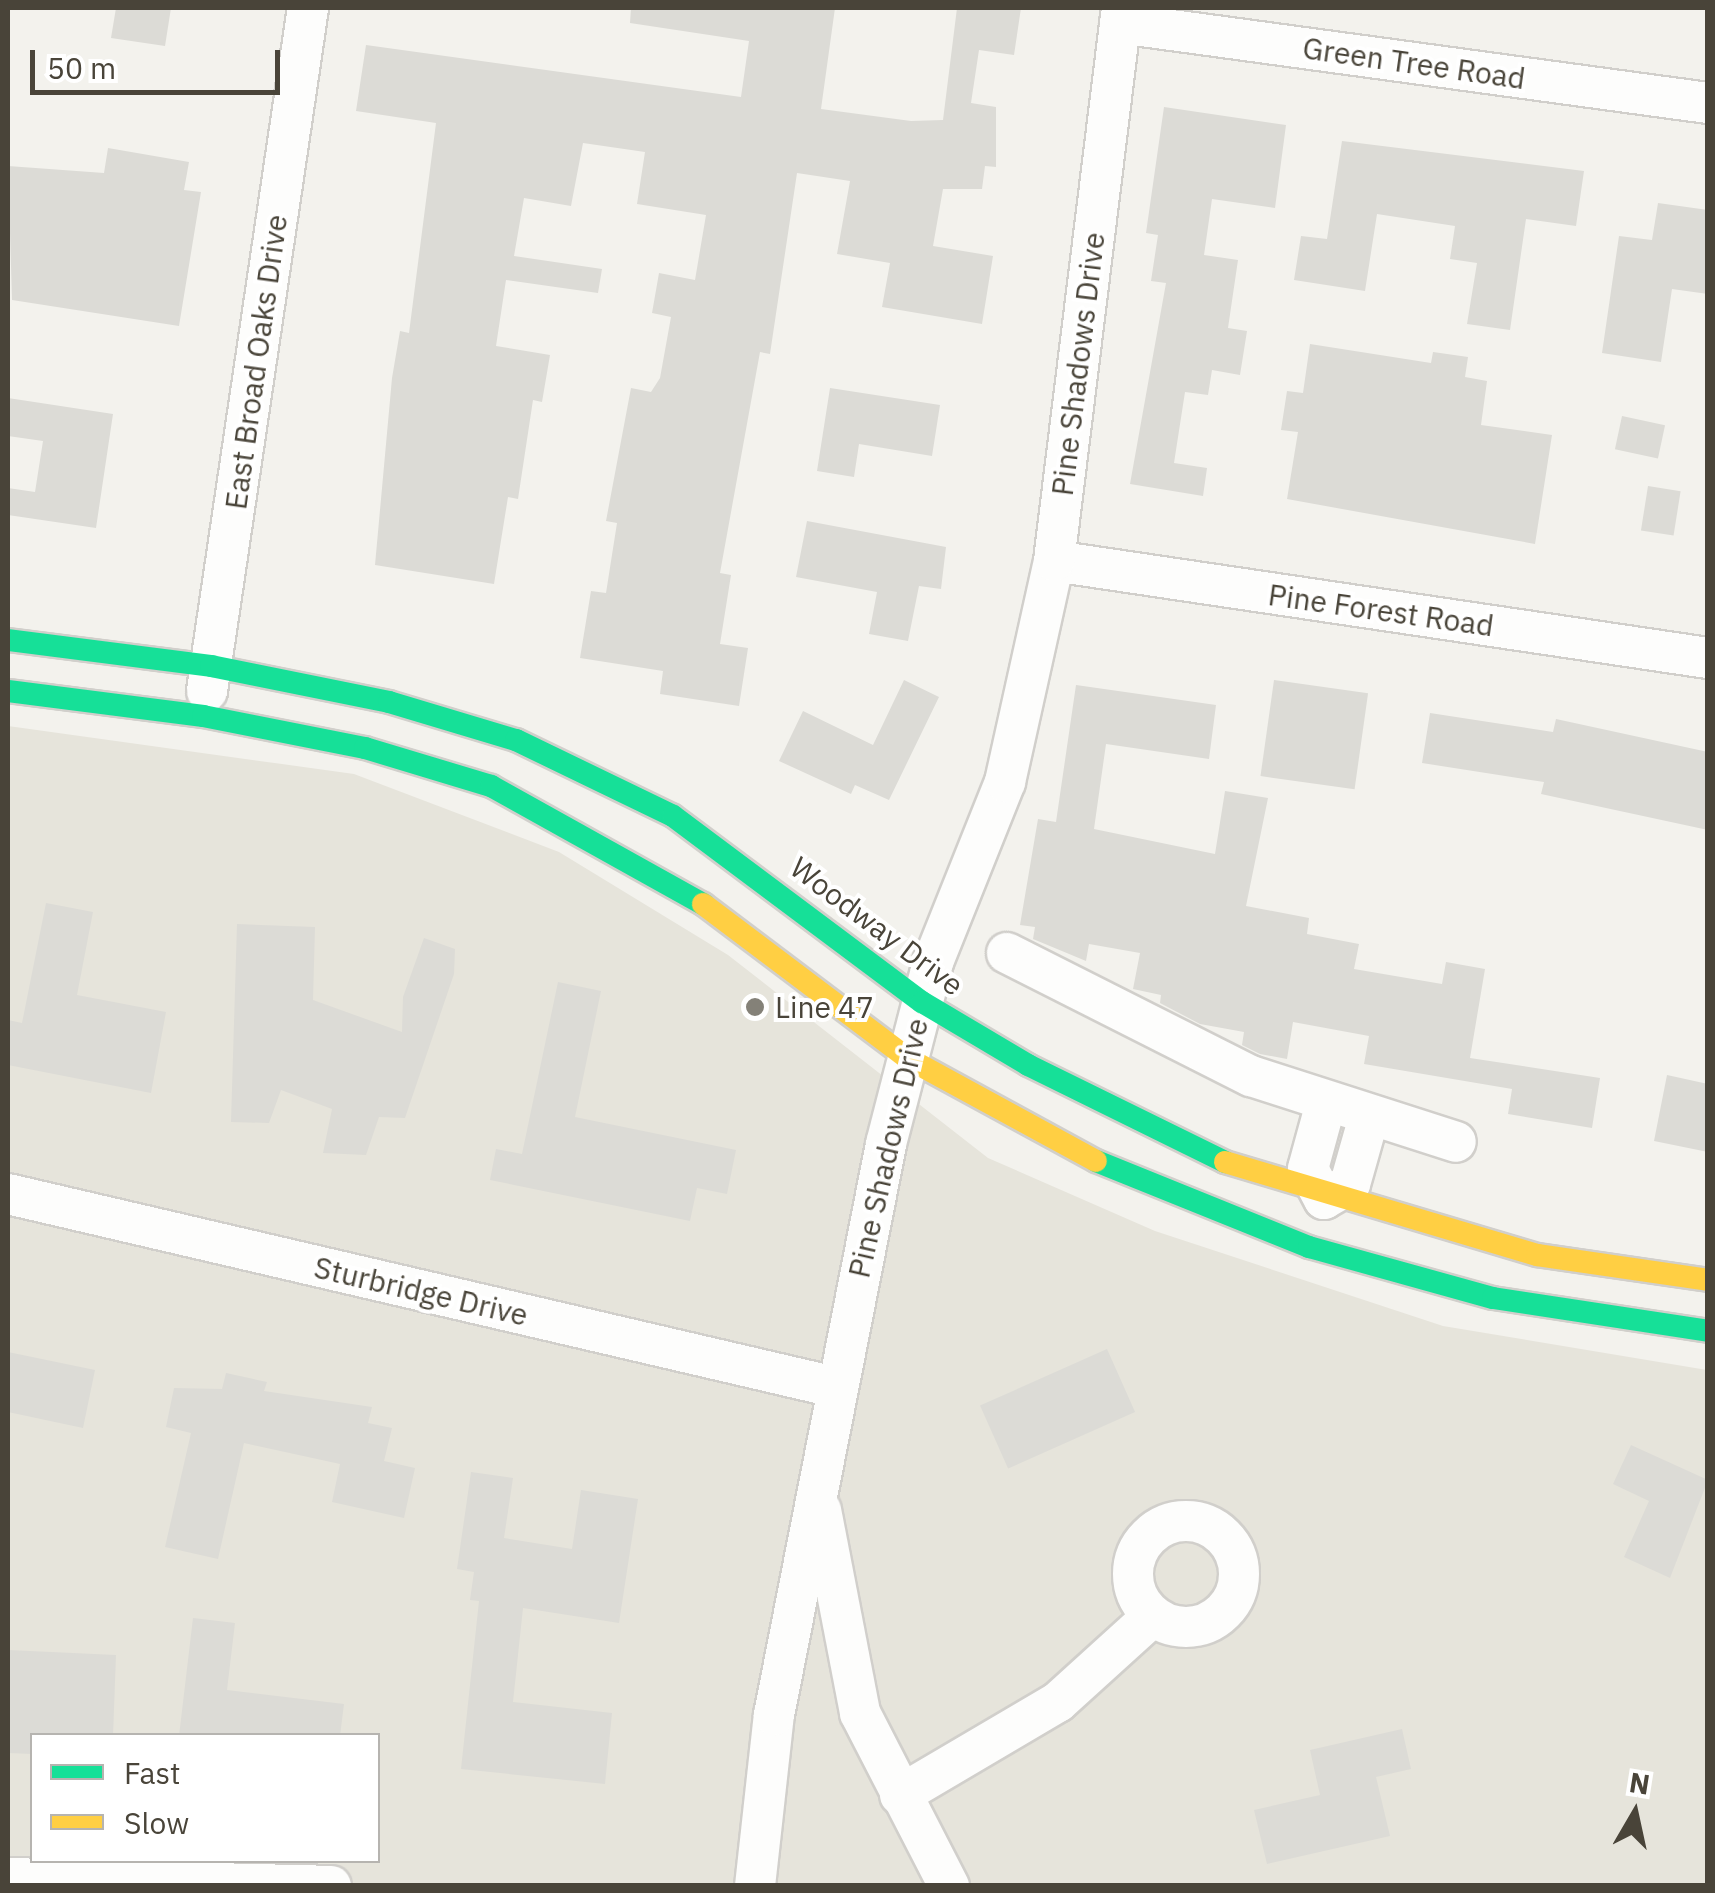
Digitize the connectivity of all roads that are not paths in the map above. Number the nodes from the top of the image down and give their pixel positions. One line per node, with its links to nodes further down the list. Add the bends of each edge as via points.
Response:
1 (308, 8): 7 (street, East Broad Oaks Drive)
2 (1121, 15): 3 (street, Green Tree Road); 4 (street, Pine Shadows Drive)
3 (1708, 103)
4 (1054, 561): 6 (street, Pine Forest Road); 12 (street, Pine Shadows Drive, via 1005,782)
5 (8, 640): 7 (main road, Woodway Drive)
6 (1708, 658)
7 (211, 666): 9 (street, East Broad Oaks Drive); 12 (main road, Woodway Drive, via 388,702 516,740 593,774 761,876)
8 (8, 691): 9 (main road)
9 (204, 716): 10 (main road, via 365,748 491,786 678,887)
10 (747, 938): 12 (main road, via 788,940 893,1007); 13 (main road)
11 (1007, 953): 14 (street, via 1170,1040)
12 (922, 1002): 13 (street, Pine Shadows Drive); 18 (main road, Woodway Drive, via 1125,1114)
13 (907, 1058): 19 (main road, via 1106,1167); 22 (street, Pine Shadows Drive)
14 (1326, 1103): 15 (street); 18 (street, via 1308,1169)
15 (1369, 1118): 16 (street); 18 (street, via 1350,1184)
16 (1456, 1142)
17 (8, 1194): 22 (street, Sturbridge Drive)
18 (1324, 1199): 19 (main road); 20 (main road, Woodway Drive, via 1538,1256)
19 (1308, 1246): 21 (main road, via 1493,1298)
20 (1708, 1280)
21 (1708, 1331)
22 (835, 1387): 23 (street, Pine Shadows Drive)
23 (817, 1486): 25 (street, via 860,1713); 28 (street, Pine Shadows Drive, via 774,1715)
24 (1153, 1616): 25 (street, via 1058,1702)
25 (900, 1795): 29 (street)
26 (8, 1878): 27 (street)
27 (332, 1886)
28 (755, 1886)
29 (950, 1886)

